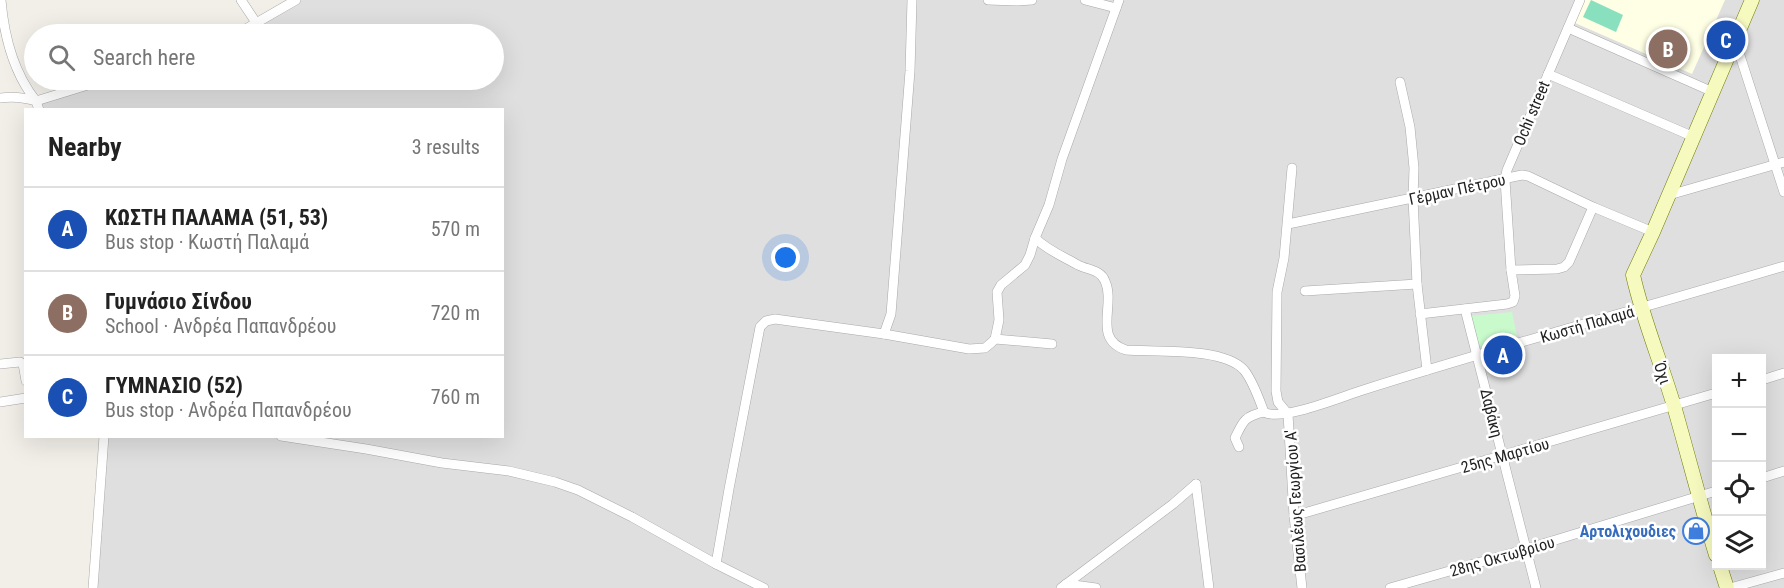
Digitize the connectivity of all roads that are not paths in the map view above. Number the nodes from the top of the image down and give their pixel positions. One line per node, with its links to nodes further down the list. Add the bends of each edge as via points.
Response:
1 (1, 0): 16 (street, via 4,30)
2 (241, 0): 11 (street)
3 (296, 0): 11 (street)
4 (912, 0): 40 (street, via 891,314)
5 (988, 0): 6 (street)
6 (1032, 0)
7 (1085, 0): 10 (street)
8 (1580, 0): 12 (street, Ochi street)
9 (1752, 0): 13 (street, Όχι)
10 (1117, 4): 32 (street)
11 (257, 24)
12 (1568, 28): 14 (street, Ochi street); 19 (street)
13 (1735, 40): 19 (street, Όχι); 23 (street)
14 (1548, 74): 22 (street); 25 (street, Ochi street)
15 (1400, 82): 28 (street, via 1410,127)
16 (24, 85)
17 (27, 90): 21 (street)
18 (77, 90): 21 (street)
19 (1713, 92): 22 (street, Όχι)
20 (0, 98): 21 (street, via 17,96)
21 (37, 105)
22 (1694, 137): 27 (street, Όχι)
23 (1780, 163): 26 (street); 27 (street)
24 (1292, 168): 30 (street)
25 (1505, 180): 28 (street, Γέρμαν Πέτρου); 29 (street, Γέρμαν Πέτρου, via 1528,176); 34 (street, Ochi street)
26 (1784, 192)
27 (1669, 195): 31 (street, Όχι)
28 (1413, 198): 30 (street, Γέρμαν Πέτρου); 35 (street)
29 (1593, 207): 31 (street, Γέρμαν Πέτρου); 34 (street, via 1564,267)
30 (1288, 224): 54 (street, via 1277,292 1276,391 1278,402)
31 (1653, 232): 38 (street, Όχι, via 1633,275)
32 (1035, 238): 41 (street, via 1025,265 997,292 999,320); 53 (street, via 1104,278 1108,292 1107,331 1118,348 1206,354 1234,361 1249,376)
33 (1784, 266): 38 (street, Κωστή Παλαμά)
34 (1511, 270): 37 (street, Ochi street, via 1513,302)
35 (1417, 284): 36 (street); 39 (street)
36 (1305, 291)
37 (1465, 309): 39 (street); 43 (street, Δαβάκη)
38 (1642, 309): 43 (street, Κωστή Παλαμά); 52 (street, Όχι)
39 (1420, 314): 46 (street)
40 (884, 334): 41 (street, via 978,349); 66 (street, via 775,319 760,327)
41 (995, 339): 42 (street)
42 (1052, 344)
43 (1477, 355): 46 (street, Κωστή Παλαμά); 58 (street, Δαβάκη)
44 (0, 364): 45 (street, via 20,363)
45 (24, 368)
46 (1427, 370): 54 (street, Κωστή Παλαμά)
47 (1784, 373): 48 (street)
48 (1766, 378)
49 (1712, 394): 52 (street, 25ης Μαρτίου)
50 (24, 398): 51 (street)
51 (0, 402)
52 (1674, 406): 58 (street, 25ης Μαρτίου); 62 (street, Όχι)
53 (1264, 412): 54 (street); 57 (street, via 1242,423 1235,438)
54 (1288, 414): 63 (street, Βασιλέως Γεωργίου Α')
55 (104, 438): 70 (street)
56 (294, 438): 66 (street, via 509,471 555,482 632,517)
57 (1239, 447)
58 (1502, 456): 63 (street, 25ης Μαρτίου); 65 (street, Δαβάκη)
59 (1784, 471): 60 (street)
60 (1766, 476)
61 (1712, 492): 62 (street, 28ης Οκτωβρίου)
62 (1698, 496): 64 (street, Όχι); 65 (street, 28ης Οκτωβρίου)
63 (1294, 516): 74 (street, Βασιλέως Γεωργίου Α')
64 (1712, 542)
65 (1526, 549): 75 (street, 28ης Οκτωβρίου); 76 (street, Δαβάκη)
66 (716, 564): 71 (street)
67 (1721, 570): 77 (street)
68 (1784, 573): 77 (street)
69 (1064, 586): 72 (street); 73 (street, via 1196,484)
70 (93, 588)
71 (764, 588)
72 (1096, 588)
73 (1209, 588)
74 (1302, 588)
75 (1390, 588)
76 (1536, 588)
77 (1728, 588)

